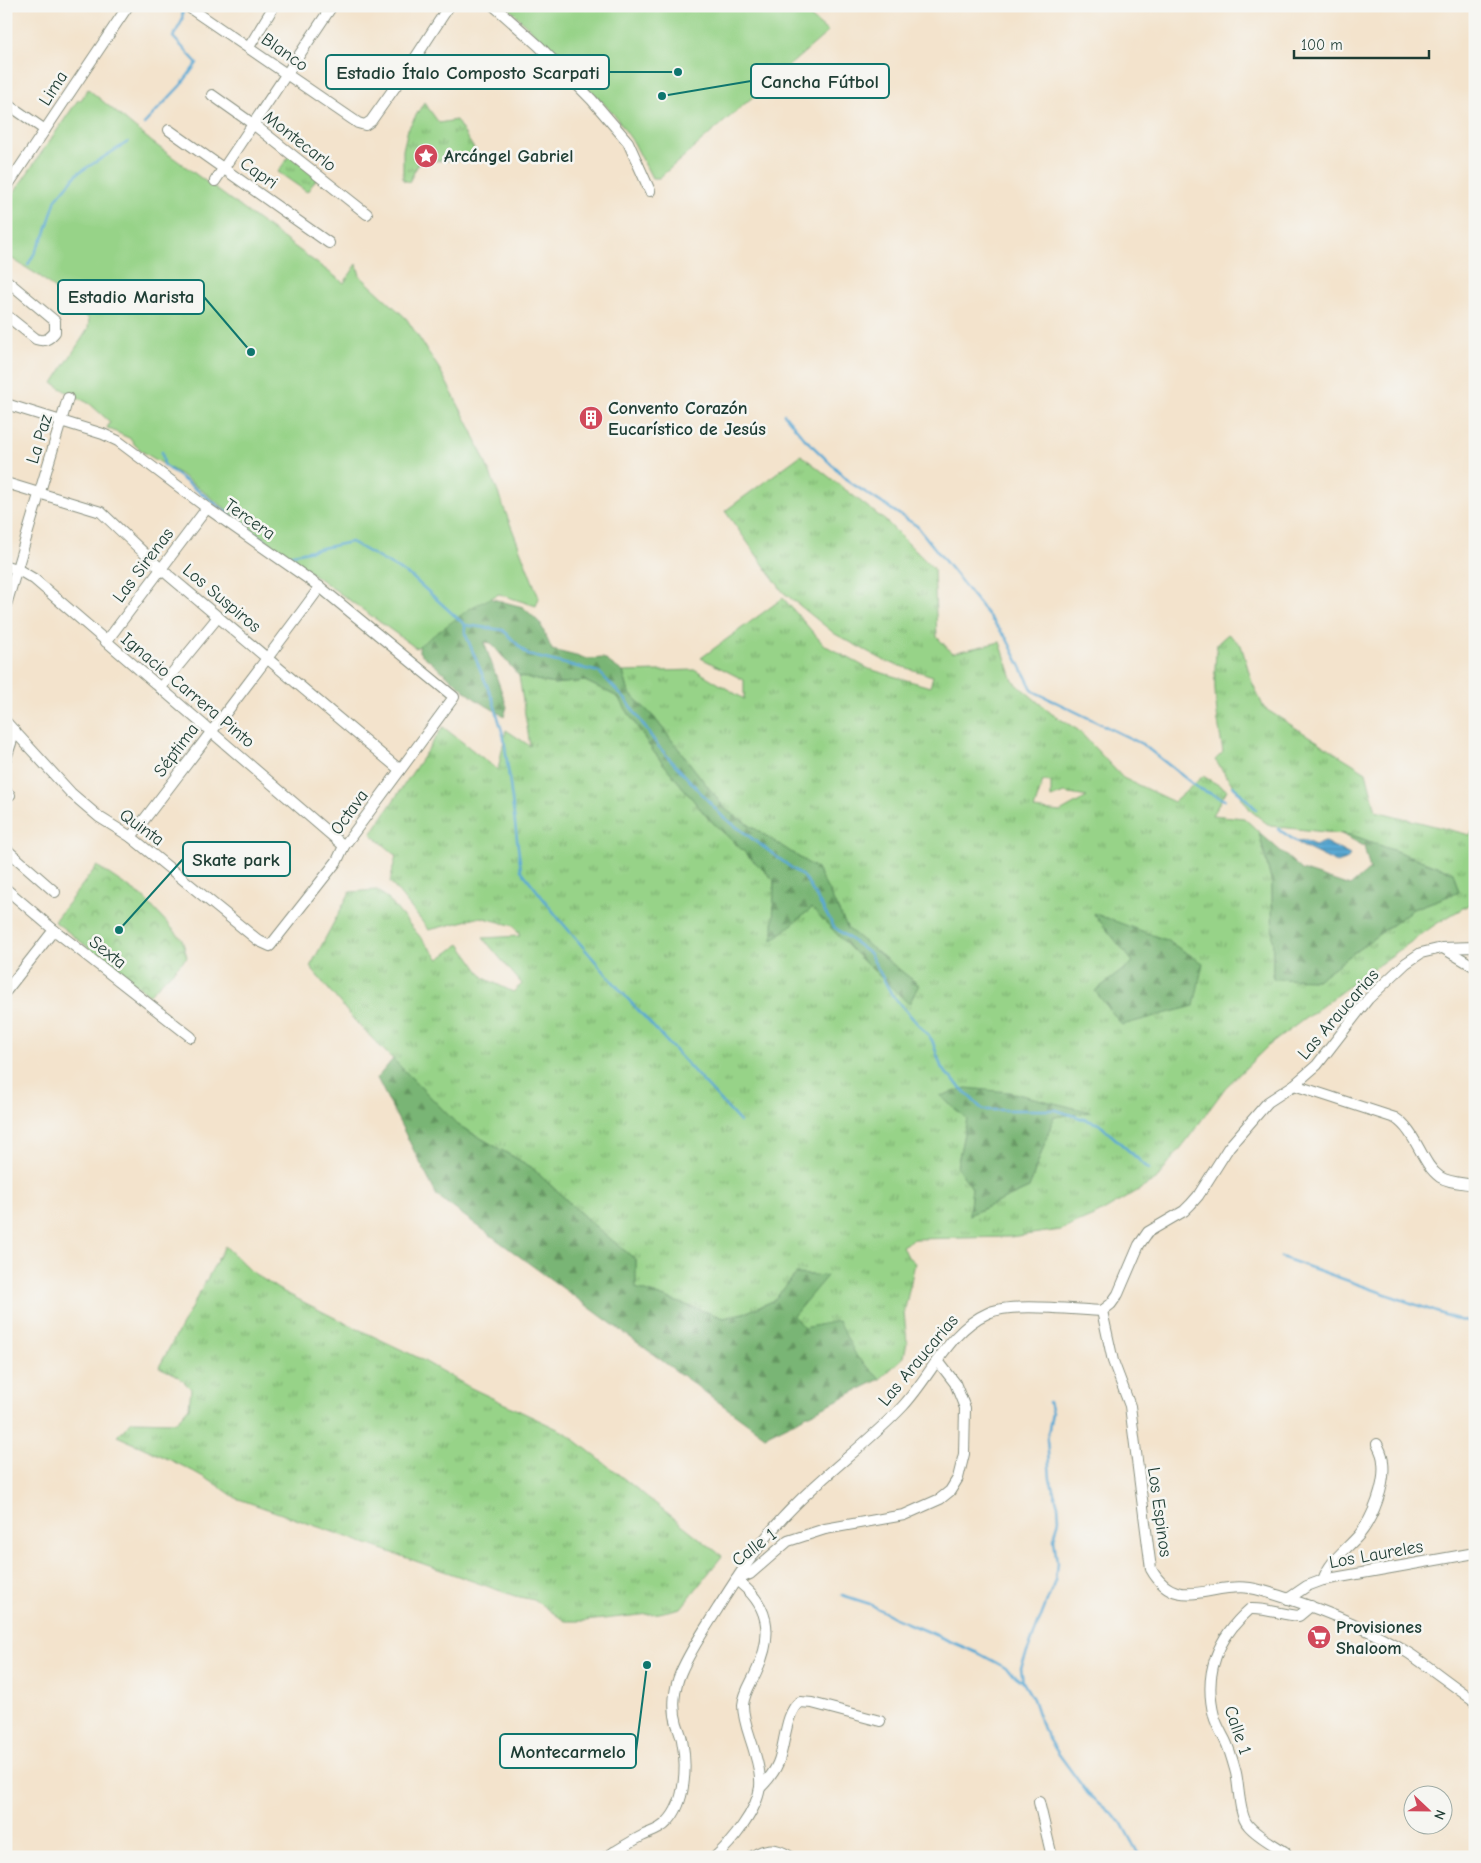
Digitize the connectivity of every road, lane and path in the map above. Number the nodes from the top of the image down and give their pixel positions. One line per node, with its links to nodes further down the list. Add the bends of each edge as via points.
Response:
1 (128, 6): 12 (street, Lima)
2 (274, 6): 7 (street)
3 (449, 6): 8 (street, Blanco, via 371,122 365,125)
4 (494, 6): 17 (street, via 592,100 628,142)
5 (189, 7): 7 (street, Blanco)
6 (327, 8): 8 (street)
7 (249, 47): 8 (street, Blanco)
8 (286, 73): 11 (street)
9 (212, 95): 11 (street, Montecarlo)
10 (6, 103): 12 (street)
11 (253, 124): 14 (street); 18 (street, Montecarlo)
12 (45, 130): 16 (street, Lima)
13 (169, 130): 14 (street, Capri)
14 (223, 167): 15 (street); 19 (street, Capri)
15 (215, 181)
16 (6, 188)
17 (650, 191)
18 (367, 214)
19 (329, 243)
20 (7, 282): 21 (street, via 55,321 55,332 46,340 36,340)
21 (6, 315)
22 (68, 398): 24 (street, La Paz)
23 (6, 404): 24 (street, Tercera)
24 (61, 421): 26 (street, La Paz); 27 (street, Tercera, via 118,441)
25 (6, 483): 26 (street, Los Suspiros)
26 (40, 494): 29 (street, La Paz); 30 (street, Los Suspiros, via 101,512)
27 (206, 508): 30 (street, Las Sirenas); 31 (street, Tercera)
28 (6, 566): 29 (street, Ignacio Carrera Pinto)
29 (17, 569): 32 (street, La Paz); 34 (street, Ignacio Carrera Pinto, via 34,579)
30 (161, 569): 33 (street, Los Suspiros); 34 (street, Las Sirenas)
31 (320, 587): 35 (street, Séptima); 37 (street, Tercera)
32 (6, 605)
33 (218, 617): 35 (street, Los Suspiros); 36 (street)
34 (106, 642): 36 (street, Ignacio Carrera Pinto)
35 (269, 658): 39 (street, Séptima); 42 (street, Los Suspiros)
36 (160, 688): 39 (street, Ignacio Carrera Pinto)
37 (454, 696): 42 (street, Octava)
38 (6, 722): 40 (street, Quinta)
39 (211, 730): 43 (street, Séptima); 44 (street, Ignacio Carrera Pinto)
40 (15, 731): 41 (street); 43 (street, Quinta, via 71,793)
41 (6, 758)
42 (400, 770): 44 (street, Octava)
43 (131, 837): 49 (street, Quinta, via 259,941)
44 (344, 846): 49 (street, Octava, via 337,861)
45 (6, 849): 47 (street)
46 (6, 889): 48 (street, Sexta)
47 (55, 892)
48 (54, 930): 53 (street); 54 (street, Sexta)
49 (270, 946)
50 (1475, 947): 51 (street, Las Araucarias)
51 (1442, 948): 52 (street); 55 (street, Las Araucarias, via 1421,953 1382,984 1318,1065)
52 (1475, 967)
53 (8, 984)
54 (191, 1037)
55 (1294, 1085): 56 (street, via 1395,1118 1406,1126 1434,1171 1442,1178); 57 (street, Las Araucarias, via 1268,1102 1229,1147 1191,1204 1148,1232 1118,1294)
56 (1475, 1185)
57 (1102, 1311): 58 (street, Las Araucarias, via 1011,1307 991,1311 960,1331); 63 (street, Los Espinos, via 1113,1361 1130,1406 1151,1569 1158,1581 1176,1593 1233,1586)
58 (938, 1361): 61 (street, Las Araucarias, via 902,1406 796,1503 760,1544); 61 (street, Calle 1, via 955,1383 965,1408 964,1454 958,1478 950,1490 904,1515 825,1529 788,1540 750,1574)
59 (1377, 1444): 62 (street, via 1384,1464 1373,1511 1361,1532 1330,1564)
60 (1475, 1554): 62 (street, Los Laureles)
61 (736, 1580): 67 (street, Calle 1, via 750,1590 761,1605 765,1619 765,1652 743,1705 760,1774); 69 (street, Las Araucarias, via 690,1652 675,1687 676,1722 684,1754 682,1793 674,1812 659,1829)
62 (1323, 1580): 63 (street, Los Laureles)
63 (1288, 1599): 64 (street, Los Espinos)
64 (1311, 1606): 65 (street, Los Espinos, via 1410,1654); 75 (street, Calle 1, via 1298,1616 1250,1609 1237,1620 1219,1647 1211,1680 1214,1717 1232,1761 1243,1815 1247,1824)
65 (1475, 1701)
66 (880, 1721): 67 (street, via 800,1702 792,1710 778,1764)
67 (760, 1788): 71 (street, Calle 1, via 754,1806 741,1826 727,1846)
68 (1039, 1802): 74 (street)
69 (611, 1855): 70 (street)
70 (628, 1857)
71 (714, 1857)
72 (751, 1857): 73 (street, via 768,1848)
73 (791, 1857)
74 (1052, 1857)
75 (1288, 1857)

